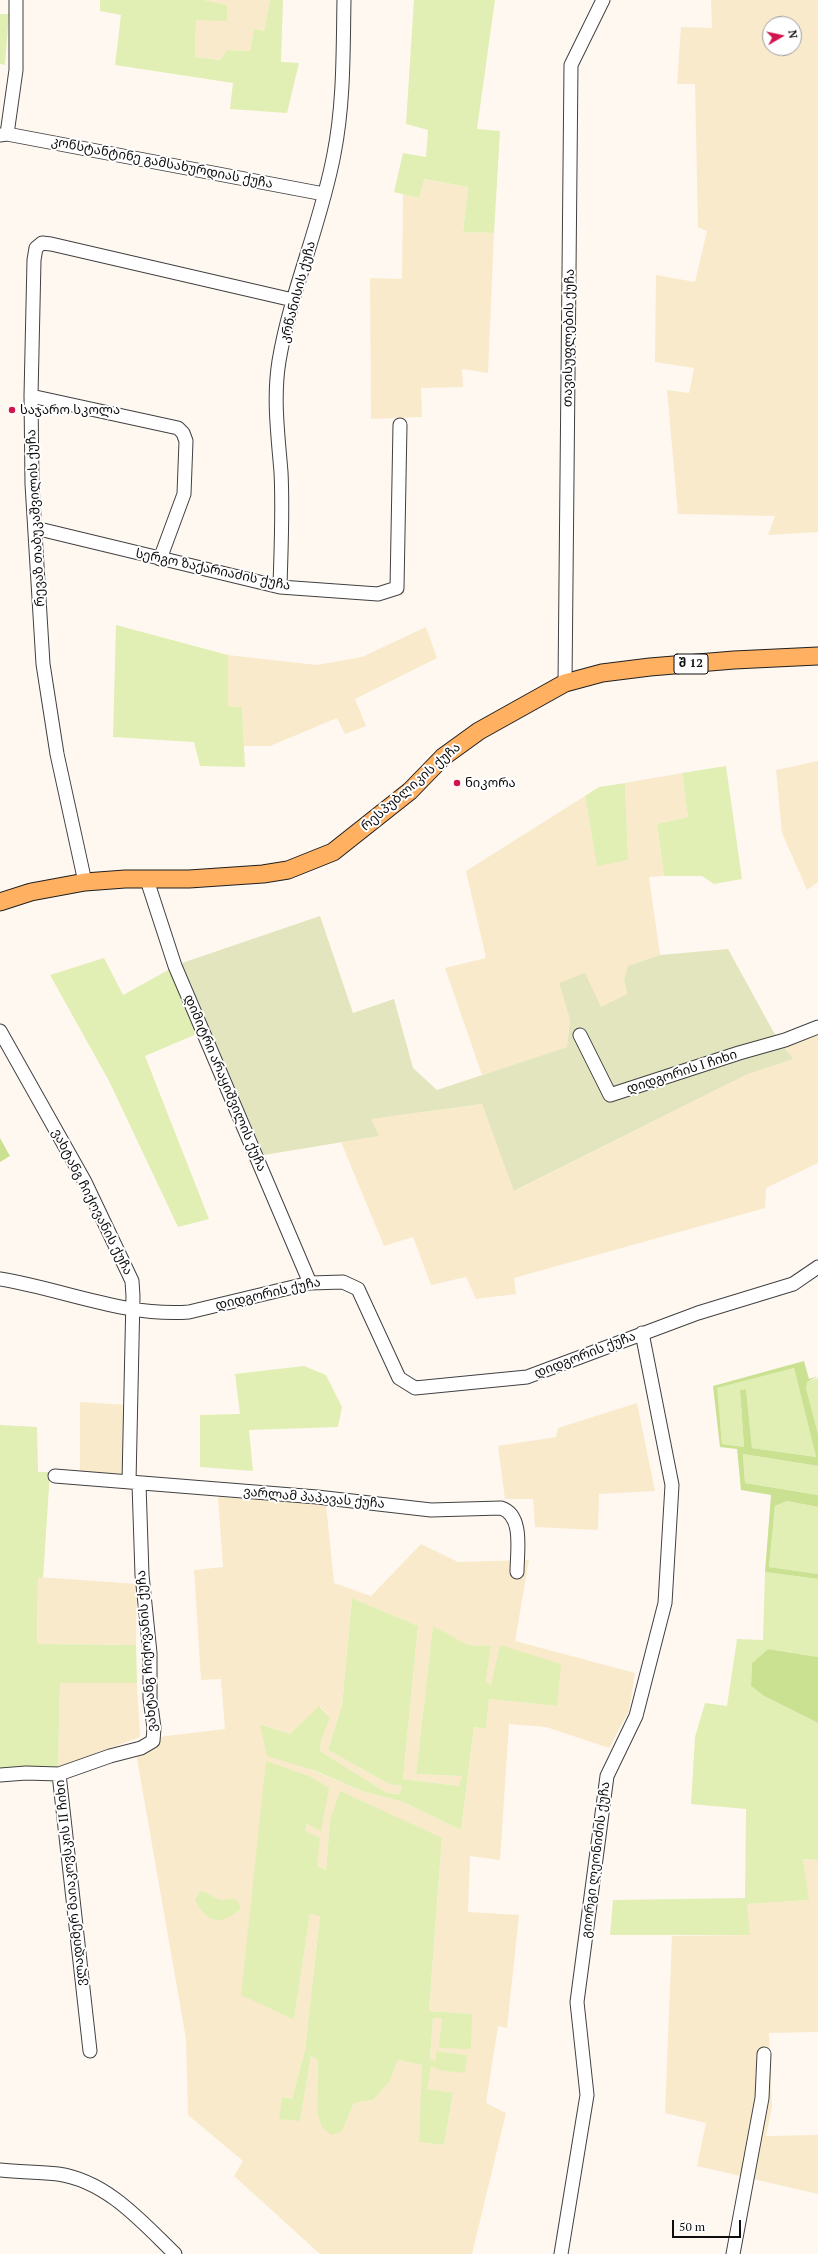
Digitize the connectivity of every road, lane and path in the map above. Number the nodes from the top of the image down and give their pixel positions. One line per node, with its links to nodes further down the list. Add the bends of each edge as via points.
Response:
1 (16, 0): 4 (street, via 16,70)
2 (344, 0): 5 (street, კრწანისის ქუჩა, via 342,103 334,154)
3 (603, 0): 13 (street, თავისუფლების ქუჩა, via 572,65)
4 (3, 135): 5 (street, კონსტანტინე გამსახურდიას ქუჩა)
5 (324, 194): 6 (street, კრწანისის ქუჩა)
6 (293, 300): 7 (street, რევაზ თაბუკაშვილის ქუჩა, via 211,279 134,265 42,243 36,248 34,260); 11 (street, კრწანისის ქუჩა, via 279,361 275,395 281,481)
7 (31, 396): 9 (street, რევაზ თაბუკაშვილის ქუჩა); 10 (street, via 178,428 183,432 186,441 184,494)
8 (400, 425): 11 (street, სერგო ზაქარიაძის ქუჩა, via 397,588 378,594)
9 (35, 528): 10 (street, სერგო ზაქარიაძის ქუჩა); 15 (street, რევაზ თაბუკაშვილის ქუჩა, via 43,664 57,754)
10 (160, 559): 11 (street, სერგო ზაქარიაძის ქუჩა)
11 (280, 587)
12 (818, 656): 13 (main road, რესპუბლიკის ქუჩა / შ 12, via 650,667 602,673)
13 (565, 683): 14 (main road, რესპუბლიკის ქუჩა, via 478,731 443,757 410,792 333,852 288,870 263,874)
14 (147, 880): 15 (main road, რესპუბლიკის ქუჩა); 22 (street, დიმიტრი არაყიშვილის ქუჩა, via 175,966)
15 (85, 882): 16 (main road, რესპუბლიკის ქუჩა, via 31,892)
16 (0, 902)
17 (818, 1027): 19 (street, დიდგორის I ჩიხი, via 785,1040 610,1095)
18 (0, 1031): 23 (street, ვახტანგ ჩიქოვანის ქუჩა, via 85,1182 132,1281)
19 (580, 1035)
20 (818, 1267): 24 (street, დიდგორის ქუჩა, via 793,1284)
21 (0, 1279): 23 (street, დიდგორის ქუჩა)
22 (310, 1283): 23 (street, დიდგორის ქუჩა, via 189,1312 170,1314); 24 (street, დიდგორის ქუჩა, via 343,1282 358,1289 399,1378 415,1388 527,1378)
23 (132, 1309): 26 (street, ვახტანგ ჩიქოვანის ქუჩა)
24 (642, 1333): 34 (street, გიორგი ლეონიძის ქუჩა, via 672,1485 665,1603 636,1716 607,1776 578,2002 587,2095)
25 (55, 1476): 26 (street, ვარლამ პაპავას ქუჩა)
26 (134, 1483): 27 (street, ვარლამ პაპავას ქუჩა, via 318,1497 431,1510 501,1508 515,1519); 28 (street, ვახტანგ ჩიქოვანის ქუჩა, via 150,1653 153,1741 141,1748)
27 (517, 1572)
28 (59, 1774): 29 (street, ვლადიმერ მაიაკოვსკის II ჩიხი); 30 (street, ვლადიმერ მაიაკოვსკის II ჩიხი)
29 (0, 1775)
30 (90, 2051)
31 (764, 2054): 35 (street, via 762,2098)
32 (0, 2170): 33 (street, via 59,2174 89,2183 118,2200)
33 (175, 2254)
34 (561, 2254)
35 (733, 2254)

